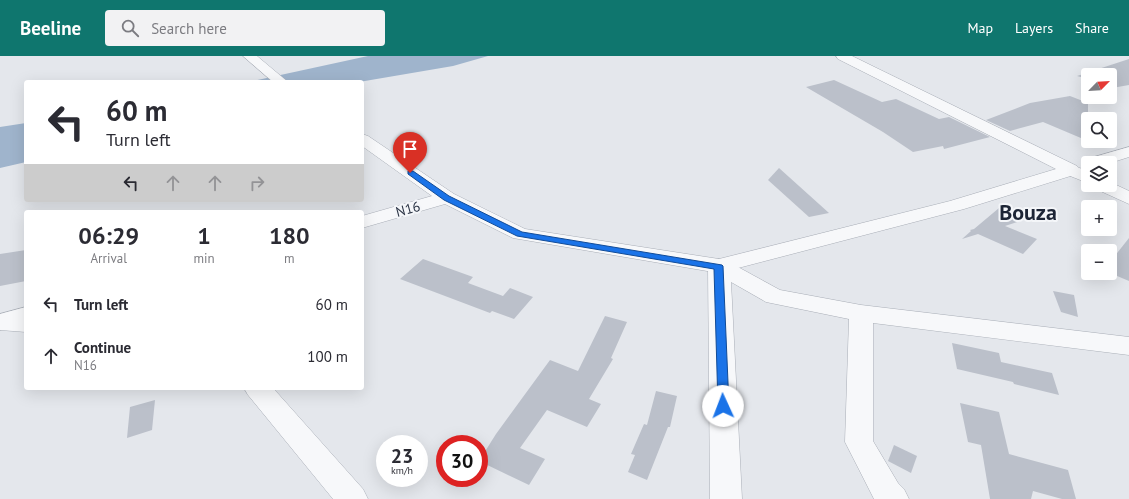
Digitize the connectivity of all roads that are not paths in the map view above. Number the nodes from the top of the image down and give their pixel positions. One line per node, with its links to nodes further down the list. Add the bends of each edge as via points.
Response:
1 (249, 56): 3 (street)
2 (842, 56): 7 (street)
3 (278, 80)
4 (364, 140): 10 (street, N16)
5 (1129, 152): 6 (street)
6 (1116, 156)
7 (1081, 171)
8 (1081, 171): 13 (street)
9 (1117, 192): 11 (street)
10 (447, 198): 12 (street, N16); 13 (street, via 520,234)
11 (1129, 198)
12 (364, 221)
13 (719, 266): 14 (street, via 774,297); 21 (street)
14 (861, 312): 18 (street); 22 (street, via 859,442 887,493)
15 (24, 315): 16 (street)
16 (0, 322): 17 (street)
17 (24, 324)
18 (1129, 346)
19 (258, 390): 20 (street)
20 (352, 499)
21 (726, 499)
22 (893, 499)

